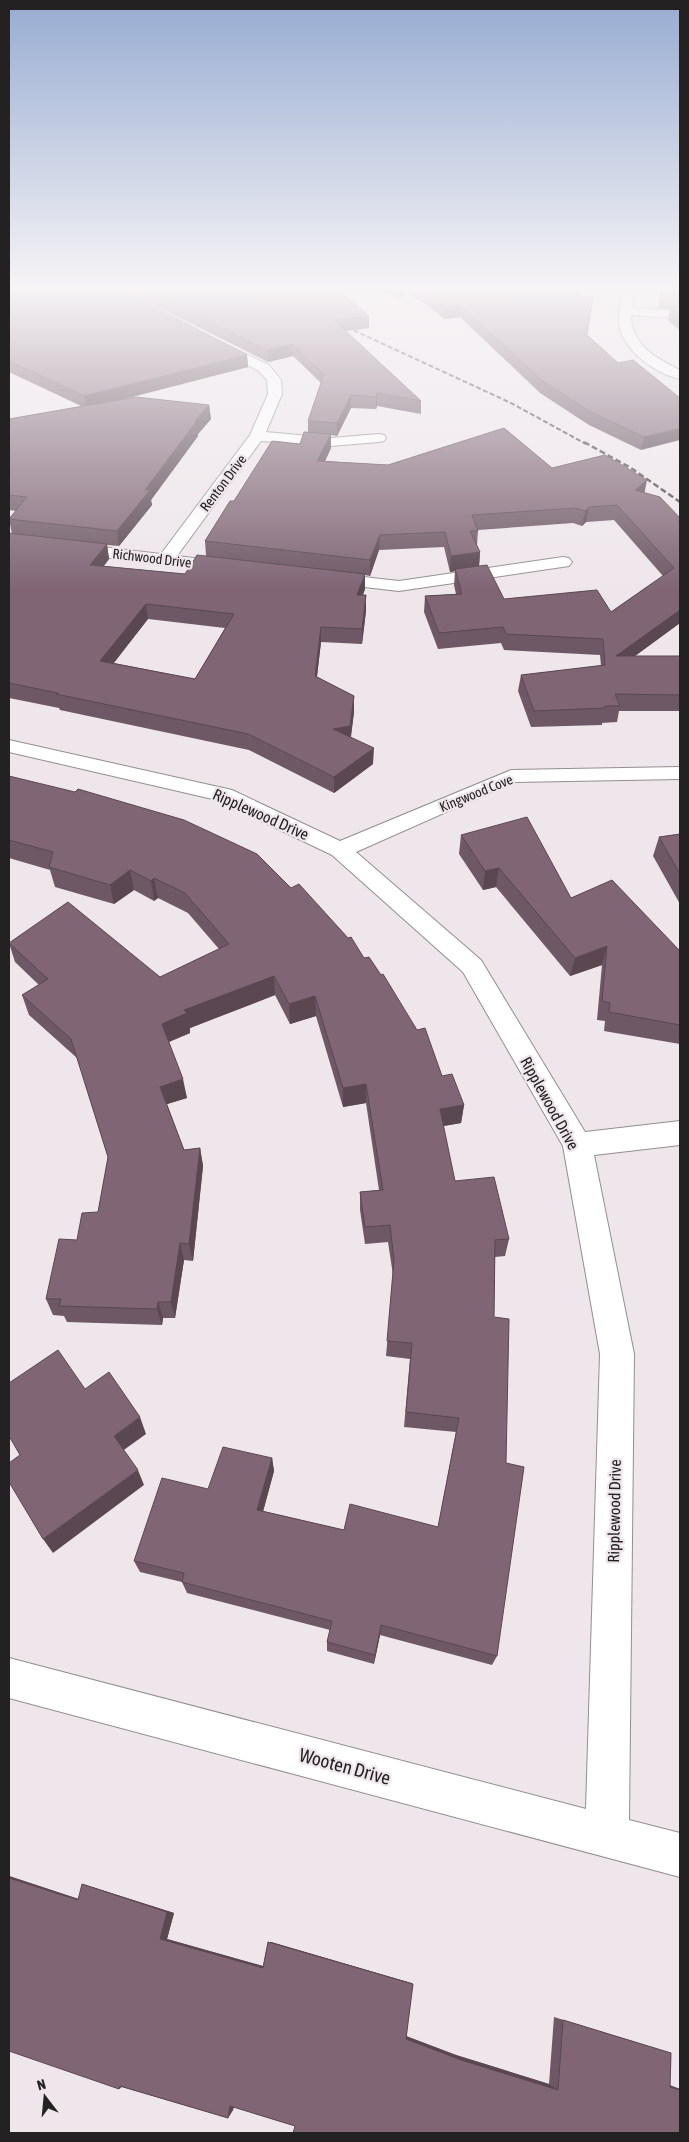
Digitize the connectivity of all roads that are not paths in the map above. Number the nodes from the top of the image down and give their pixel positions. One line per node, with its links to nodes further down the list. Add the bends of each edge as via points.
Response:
1 (274, 389): 2 (street, Renton Drive)
2 (257, 436): 3 (street, via 331,442); 5 (street, Renton Drive)
3 (379, 438)
4 (9, 541): 5 (street, Richwood Drive)
5 (165, 560): 7 (street, Richwood Drive)
6 (563, 562): 8 (street, via 399,586)
7 (243, 569)
8 (312, 576)
9 (9, 746): 11 (street, Ripplewood Drive, via 224,795)
10 (680, 773): 11 (street, Kingwood Cove, via 512,776)
11 (340, 850): 13 (street, Ripplewood Drive, via 472,966)
12 (680, 1133): 13 (street)
13 (577, 1145): 15 (street, Ripplewood Drive, via 617,1354)
14 (9, 1678): 15 (street, Wooten Drive)
15 (607, 1834): 16 (street, Wooten Drive)
16 (680, 1855)

